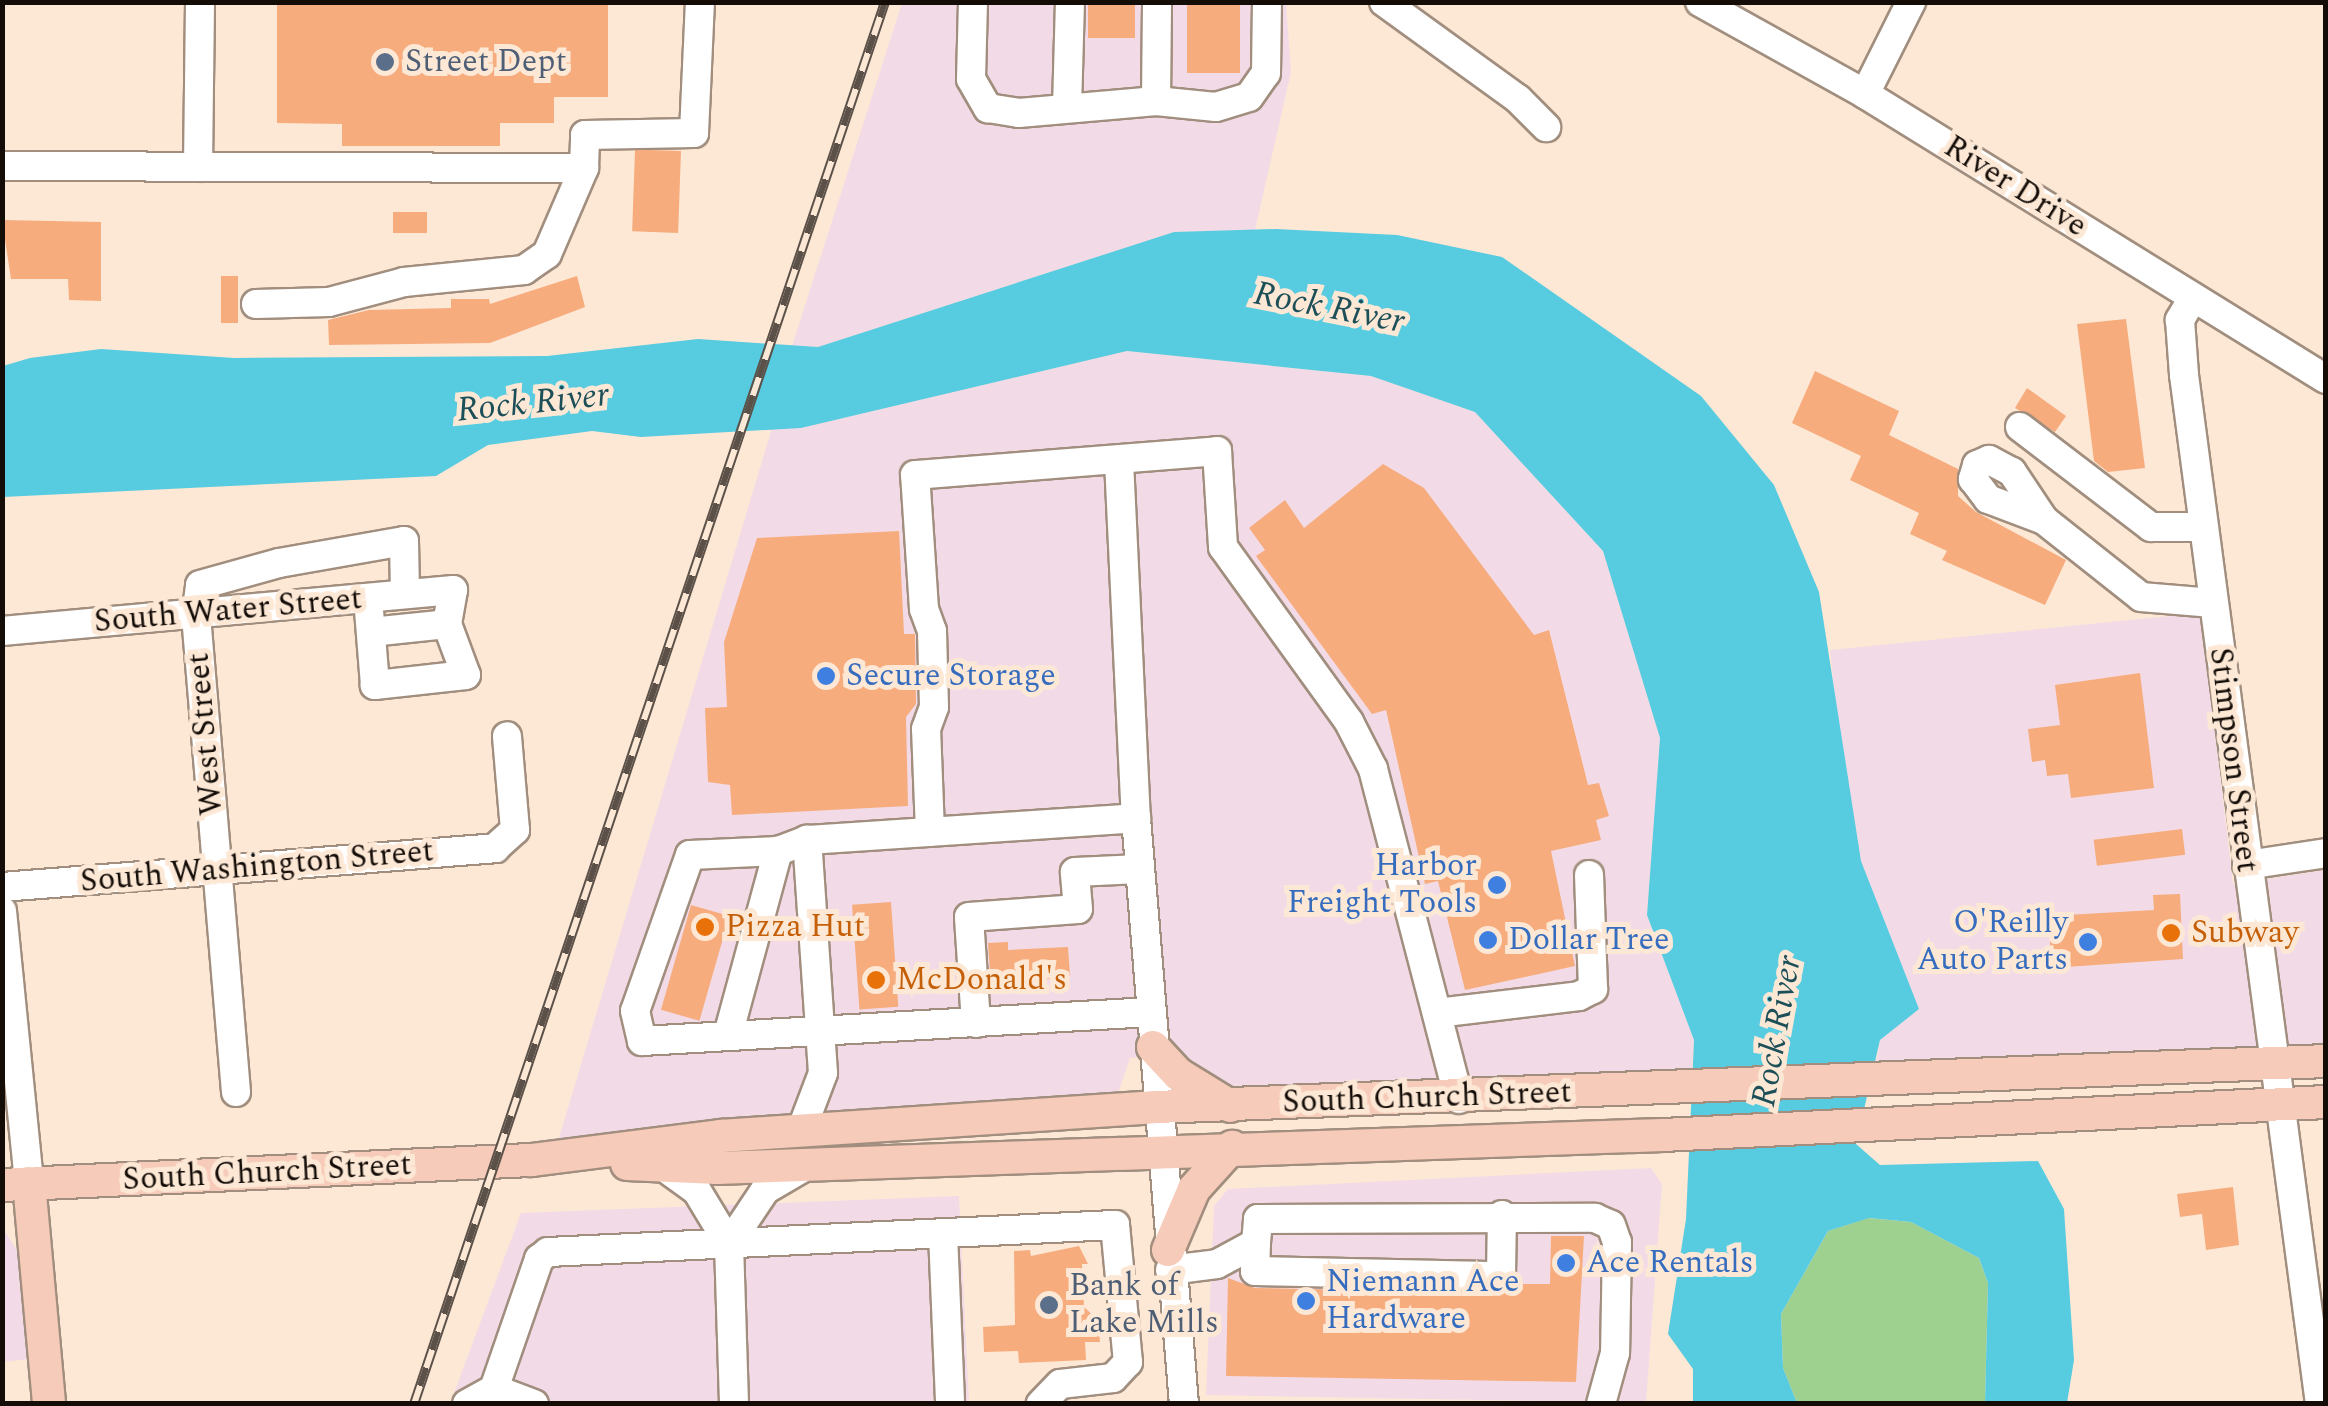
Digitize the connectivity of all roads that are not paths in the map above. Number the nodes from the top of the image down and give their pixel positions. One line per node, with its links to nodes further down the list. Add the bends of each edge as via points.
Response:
1 (200, 2): 15 (street)
2 (700, 2): 16 (street, via 694,132 585,134)
3 (974, 2): 12 (street, via 971,79 988,108)
4 (1070, 2): 12 (street)
5 (1157, 2): 11 (street)
6 (1267, 2): 11 (street, via 1266,73 1249,97 1216,107)
7 (1384, 2): 13 (street, via 1518,99)
8 (1700, 2): 10 (street, River Drive)
9 (1911, 2): 10 (street)
10 (1864, 94): 17 (street, River Drive)
11 (1156, 101): 12 (street)
12 (1067, 108)
13 (1546, 127)
14 (2, 166): 15 (street)
15 (198, 167): 16 (street)
16 (584, 168): 18 (street, via 546,254 524,270 392,284 329,302)
17 (2193, 298): 19 (street, River Drive); 23 (street, Stimpson Street, via 2180,320)
18 (256, 304)
19 (2326, 379)
20 (2020, 428): 23 (street, via 2151,527)
21 (1120, 461): 32 (street); 33 (street, via 915,475 924,609 932,632 934,707 926,729); 44 (street, via 1217,451 1223,547 1349,722 1373,769)
22 (2044, 520): 26 (street, via 2140,597)
23 (2204, 527): 26 (street, Stimpson Street)
24 (405, 594): 25 (street, South Water Street); 27 (street, via 404,542 280,562 200,585); 28 (street, South Water Street, via 453,590)
25 (368, 598): 27 (street, South Water Street); 30 (street)
26 (2213, 603): 37 (street, Stimpson Street)
27 (196, 615): 29 (street, South Water Street); 39 (street, West Street)
28 (447, 624): 30 (street); 30 (street, via 466,675 374,685)
29 (2, 631)
30 (371, 632)
31 (507, 736): 39 (street, South Washington Street, via 515,830 495,848)
32 (1136, 818): 33 (street); 38 (street)
33 (930, 832): 34 (street)
34 (807, 840): 35 (street); 46 (street)
35 (778, 851): 47 (street); 47 (street, via 690,856 635,1010 642,1042)
36 (2326, 853): 37 (street)
37 (2246, 865): 50 (street, Stimpson Street)
38 (1140, 868): 43 (street); 45 (street, via 1075,872 1078,909 969,917)
39 (217, 872): 41 (street, South Washington Street); 51 (street, West Street)
40 (1588, 875): 44 (street, via 1593,988 1579,996)
41 (2, 886)
42 (2, 911): 63 (street)
43 (1151, 1012): 45 (street); 48 (street)
44 (1436, 1013): 52 (street)
45 (976, 1023): 46 (street)
46 (822, 1031): 47 (street); 57 (street, via 823,1074)
47 (728, 1036)
48 (1153, 1047): 55 (main road, via 1178,1074); 56 (street)
49 (2326, 1061): 50 (main road, South Church Street)
50 (2273, 1064): 52 (main road, South Church Street); 54 (street, Stimpson Street)
51 (236, 1092)
52 (1459, 1099): 55 (main road, South Church Street)
53 (2326, 1102): 54 (main road, South Church Street)
54 (2278, 1105): 58 (main road, South Church Street, via 1664,1135); 78 (street, Stimpson Street)
55 (1230, 1106): 56 (main road, South Church Street)
56 (1156, 1108): 57 (main road, South Church Street); 59 (street)
57 (801, 1131): 60 (main road, South Church Street)
58 (1232, 1146): 59 (main road, South Church Street); 68 (main road, via 1194,1189)
59 (1158, 1148): 61 (main road, South Church Street); 68 (street)
60 (531, 1160): 62 (main road, South Church Street); 63 (main road, South Church Street)
61 (810, 1164): 62 (main road, South Church Street); 66 (street, via 765,1190)
62 (661, 1166): 66 (street, via 700,1194)
63 (16, 1184): 70 (main road)
64 (1502, 1216): 67 (street); 67 (street, via 1501,1276); 77 (street, via 1596,1218 1610,1225 1617,1242 1615,1353)
65 (943, 1234): 66 (street); 74 (street); 75 (street, via 1115,1225 1128,1362 1113,1378 1060,1384)
66 (729, 1244): 69 (street, via 548,1252 539,1259); 73 (street)
67 (1256, 1244): 68 (street, via 1217,1264)
68 (1169, 1260): 76 (street)
69 (494, 1389): 71 (street); 72 (street)
70 (49, 1404)
71 (467, 1404)
72 (534, 1404)
73 (734, 1404)
74 (950, 1404)
75 (1042, 1404)
76 (1184, 1404)
77 (1601, 1404)
78 (2320, 1404)

